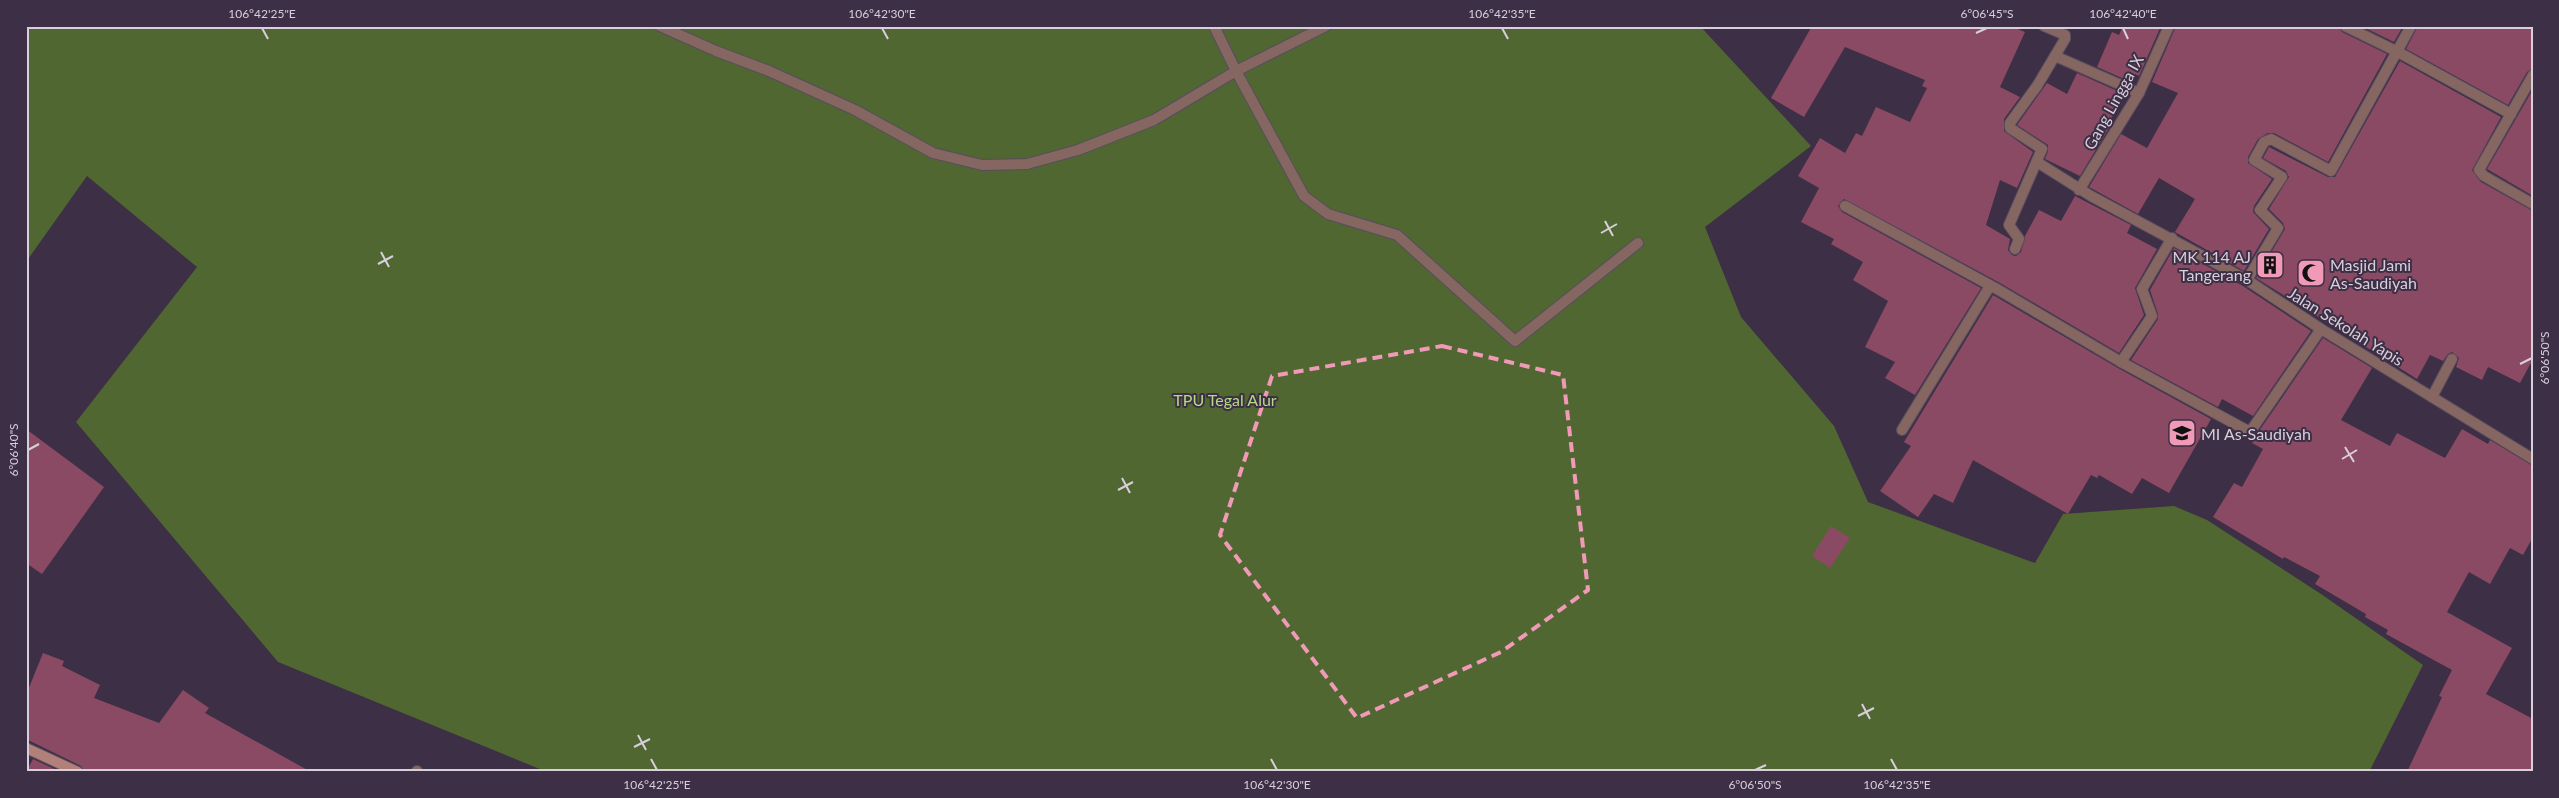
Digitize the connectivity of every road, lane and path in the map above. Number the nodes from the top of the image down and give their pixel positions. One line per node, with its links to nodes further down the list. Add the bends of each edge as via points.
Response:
1 (660, 26): 10 (street, via 854,110 932,153 982,165 1027,164 1078,150 1154,120)
2 (1214, 26): 10 (street)
3 (1326, 26): 10 (street)
4 (2044, 26): 9 (street, via 2065,35 2065,42)
5 (2169, 26): 12 (street, Gang Lingga IX)
6 (2345, 26): 8 (street)
7 (2411, 26): 8 (street)
8 (2398, 52): 13 (street); 21 (street, via 2331,171 2271,139 2264,142 2254,160 2282,177 2260,210 2278,228)
9 (2055, 56): 12 (street); 14 (street, via 2010,123 2010,128 2041,148)
10 (1236, 71): 19 (street, via 1304,196 1328,214 1397,235 1514,341)
11 (2533, 75): 13 (street)
12 (2138, 93): 15 (street, Gang Lingga IX)
13 (2511, 114): 16 (street, via 2479,170)
14 (2037, 162): 15 (street, Jalan Sekolah Yapis); 20 (street, via 2009,225 2019,239)
15 (2079, 190): 18 (street, Jalan Sekolah Yapis)
16 (2533, 204)
17 (1845, 206): 22 (street)
18 (2172, 238): 21 (street, Jalan Sekolah Yapis); 25 (street, via 2142,289 2152,316)
19 (1638, 243)
20 (2015, 249)
21 (2247, 280): 23 (street, Jalan Sekolah Yapis)
22 (1990, 286): 25 (street); 27 (street)
23 (2321, 330): 25 (street, via 2250,432); 26 (street, Jalan Sekolah Yapis)
24 (2452, 359): 26 (street)
25 (2121, 362)
26 (2432, 397): 28 (street, Jalan Sekolah Yapis)
27 (1902, 430)
28 (2533, 458)
29 (26, 748): 30 (street)
30 (77, 772)

